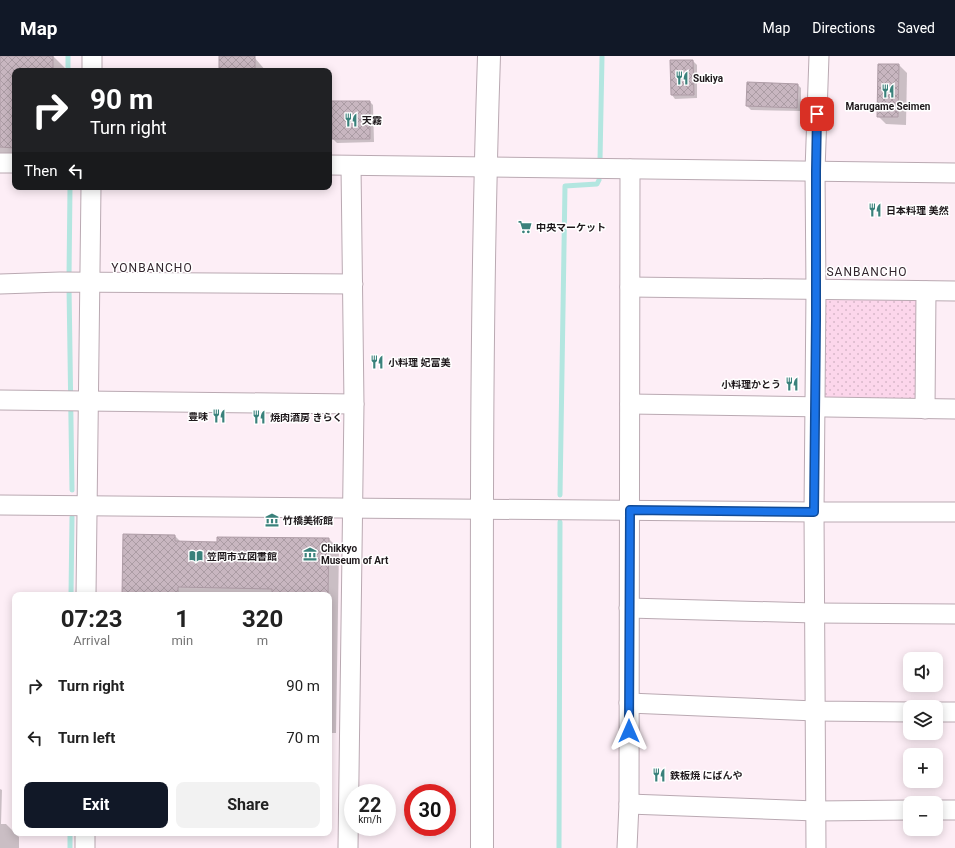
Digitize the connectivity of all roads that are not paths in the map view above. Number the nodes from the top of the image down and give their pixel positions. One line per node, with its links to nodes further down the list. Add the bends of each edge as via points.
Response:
1 (92, 56): 4 (street)
2 (489, 56): 9 (street)
3 (819, 56): 11 (street)
4 (92, 68)
5 (0, 162): 6 (street)
6 (12, 163)
7 (332, 166): 8 (street)
8 (351, 166): 9 (street); 16 (street)
9 (485, 168): 10 (street); 31 (street)
10 (630, 169): 11 (street); 17 (street)
11 (816, 171): 12 (street); 18 (street)
12 (955, 173)
13 (90, 190): 14 (street)
14 (75, 283): 15 (street); 16 (street); 22 (street)
15 (0, 284)
16 (353, 284): 23 (street)
17 (630, 287): 18 (street); 24 (street)
18 (816, 290): 19 (street); 25 (street)
19 (926, 291): 20 (street); 26 (street)
20 (955, 291)
21 (0, 400): 22 (street)
22 (77, 401): 23 (street); 29 (street)
23 (354, 404): 30 (street)
24 (630, 404): 25 (street); 32 (street)
25 (816, 407): 26 (street); 33 (street)
26 (926, 409): 27 (street)
27 (955, 409)
28 (0, 505): 29 (street)
29 (86, 505): 30 (street); 35 (street)
30 (353, 508): 31 (street); 51 (street)
31 (482, 509): 32 (street); 52 (street)
32 (630, 510): 33 (street); 36 (street)
33 (814, 512): 34 (street); 37 (street)
34 (955, 512)
35 (86, 592)
36 (629, 608): 37 (street); 39 (street)
37 (815, 613): 38 (street); 40 (street)
38 (955, 614)
39 (629, 703): 40 (street); 44 (street)
40 (815, 711): 41 (street); 48 (street)
41 (903, 712)
42 (943, 712): 43 (street)
43 (955, 712)
44 (629, 804): 48 (street); 53 (street)
45 (903, 810): 48 (street)
46 (943, 810): 47 (street)
47 (955, 810)
48 (816, 811): 54 (street)
49 (85, 836): 50 (street)
50 (85, 848)
51 (348, 848)
52 (482, 848)
53 (627, 848)
54 (816, 848)

